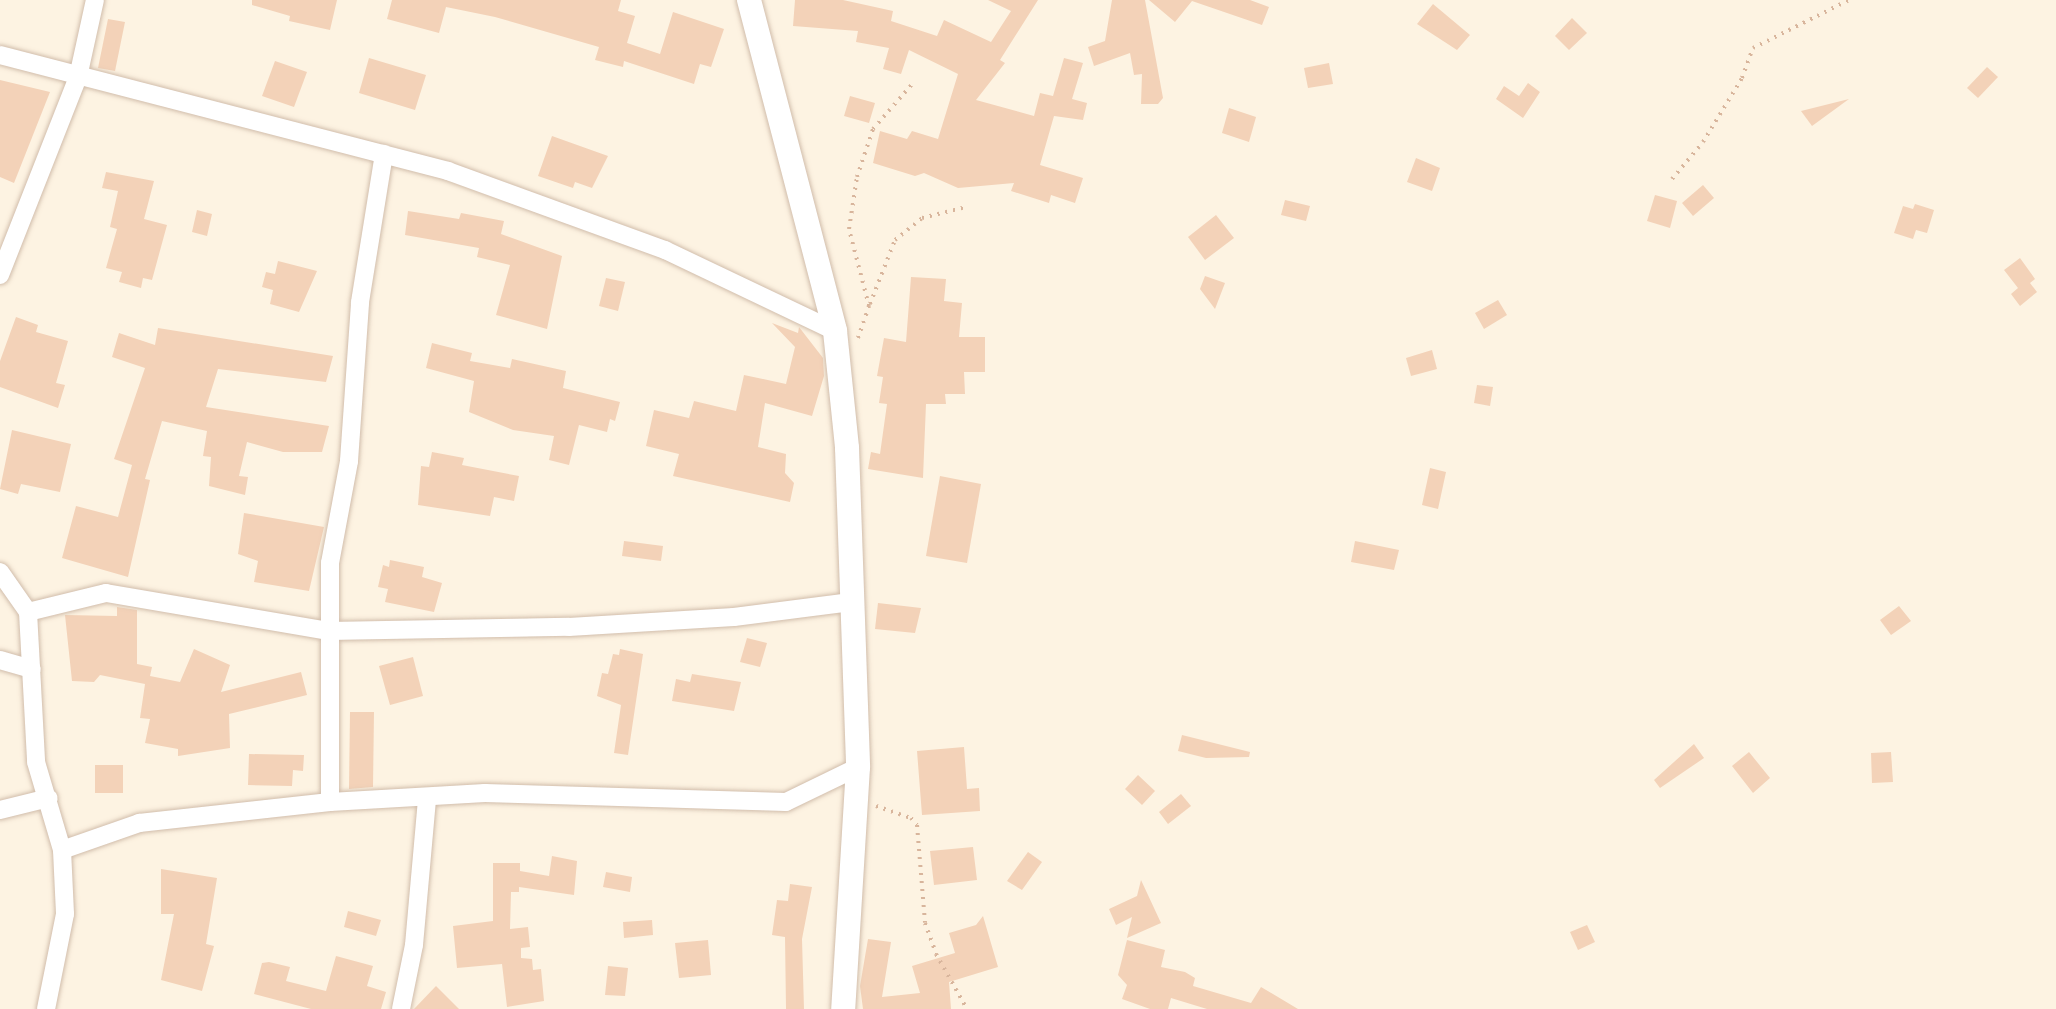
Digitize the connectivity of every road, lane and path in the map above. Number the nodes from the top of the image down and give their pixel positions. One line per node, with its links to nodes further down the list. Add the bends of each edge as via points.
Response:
1 (95, 0): 5 (street)
2 (749, 0): 12 (street)
3 (1849, 0): 8 (path, via 1753,48 1742,78 1703,142)
4 (0, 55): 5 (street)
5 (78, 77): 7 (street); 10 (street)
6 (914, 82): 11 (path, via 873,129 853,197 849,229)
7 (384, 154): 12 (street, via 448,171 665,250); 17 (street, via 360,302 349,461 330,563)
8 (1672, 179)
9 (966, 207): 11 (path, via 922,218 895,240)
10 (0, 275)
11 (869, 306): 13 (path, via 853,357)
12 (835, 331): 13 (street)
13 (840, 376): 15 (street)
14 (0, 572): 16 (street)
15 (851, 602): 17 (street, via 734,617 584,626); 20 (street)
16 (28, 612): 17 (street, via 106,593); 19 (street)
17 (328, 631): 24 (street)
18 (0, 660): 19 (street)
19 (32, 669): 22 (street, via 36,762)
20 (858, 767): 21 (street); 23 (street, via 786,802 485,793)
21 (855, 793): 29 (street); 30 (path, via 917,825 925,923)
22 (49, 798): 25 (street); 26 (street)
23 (427, 800): 24 (street); 28 (street, via 414,945)
24 (330, 802): 26 (street, via 139,823)
25 (0, 810)
26 (62, 850): 27 (street, via 65,914)
27 (46, 1009)
28 (401, 1009)
29 (843, 1009)
30 (967, 1009)

